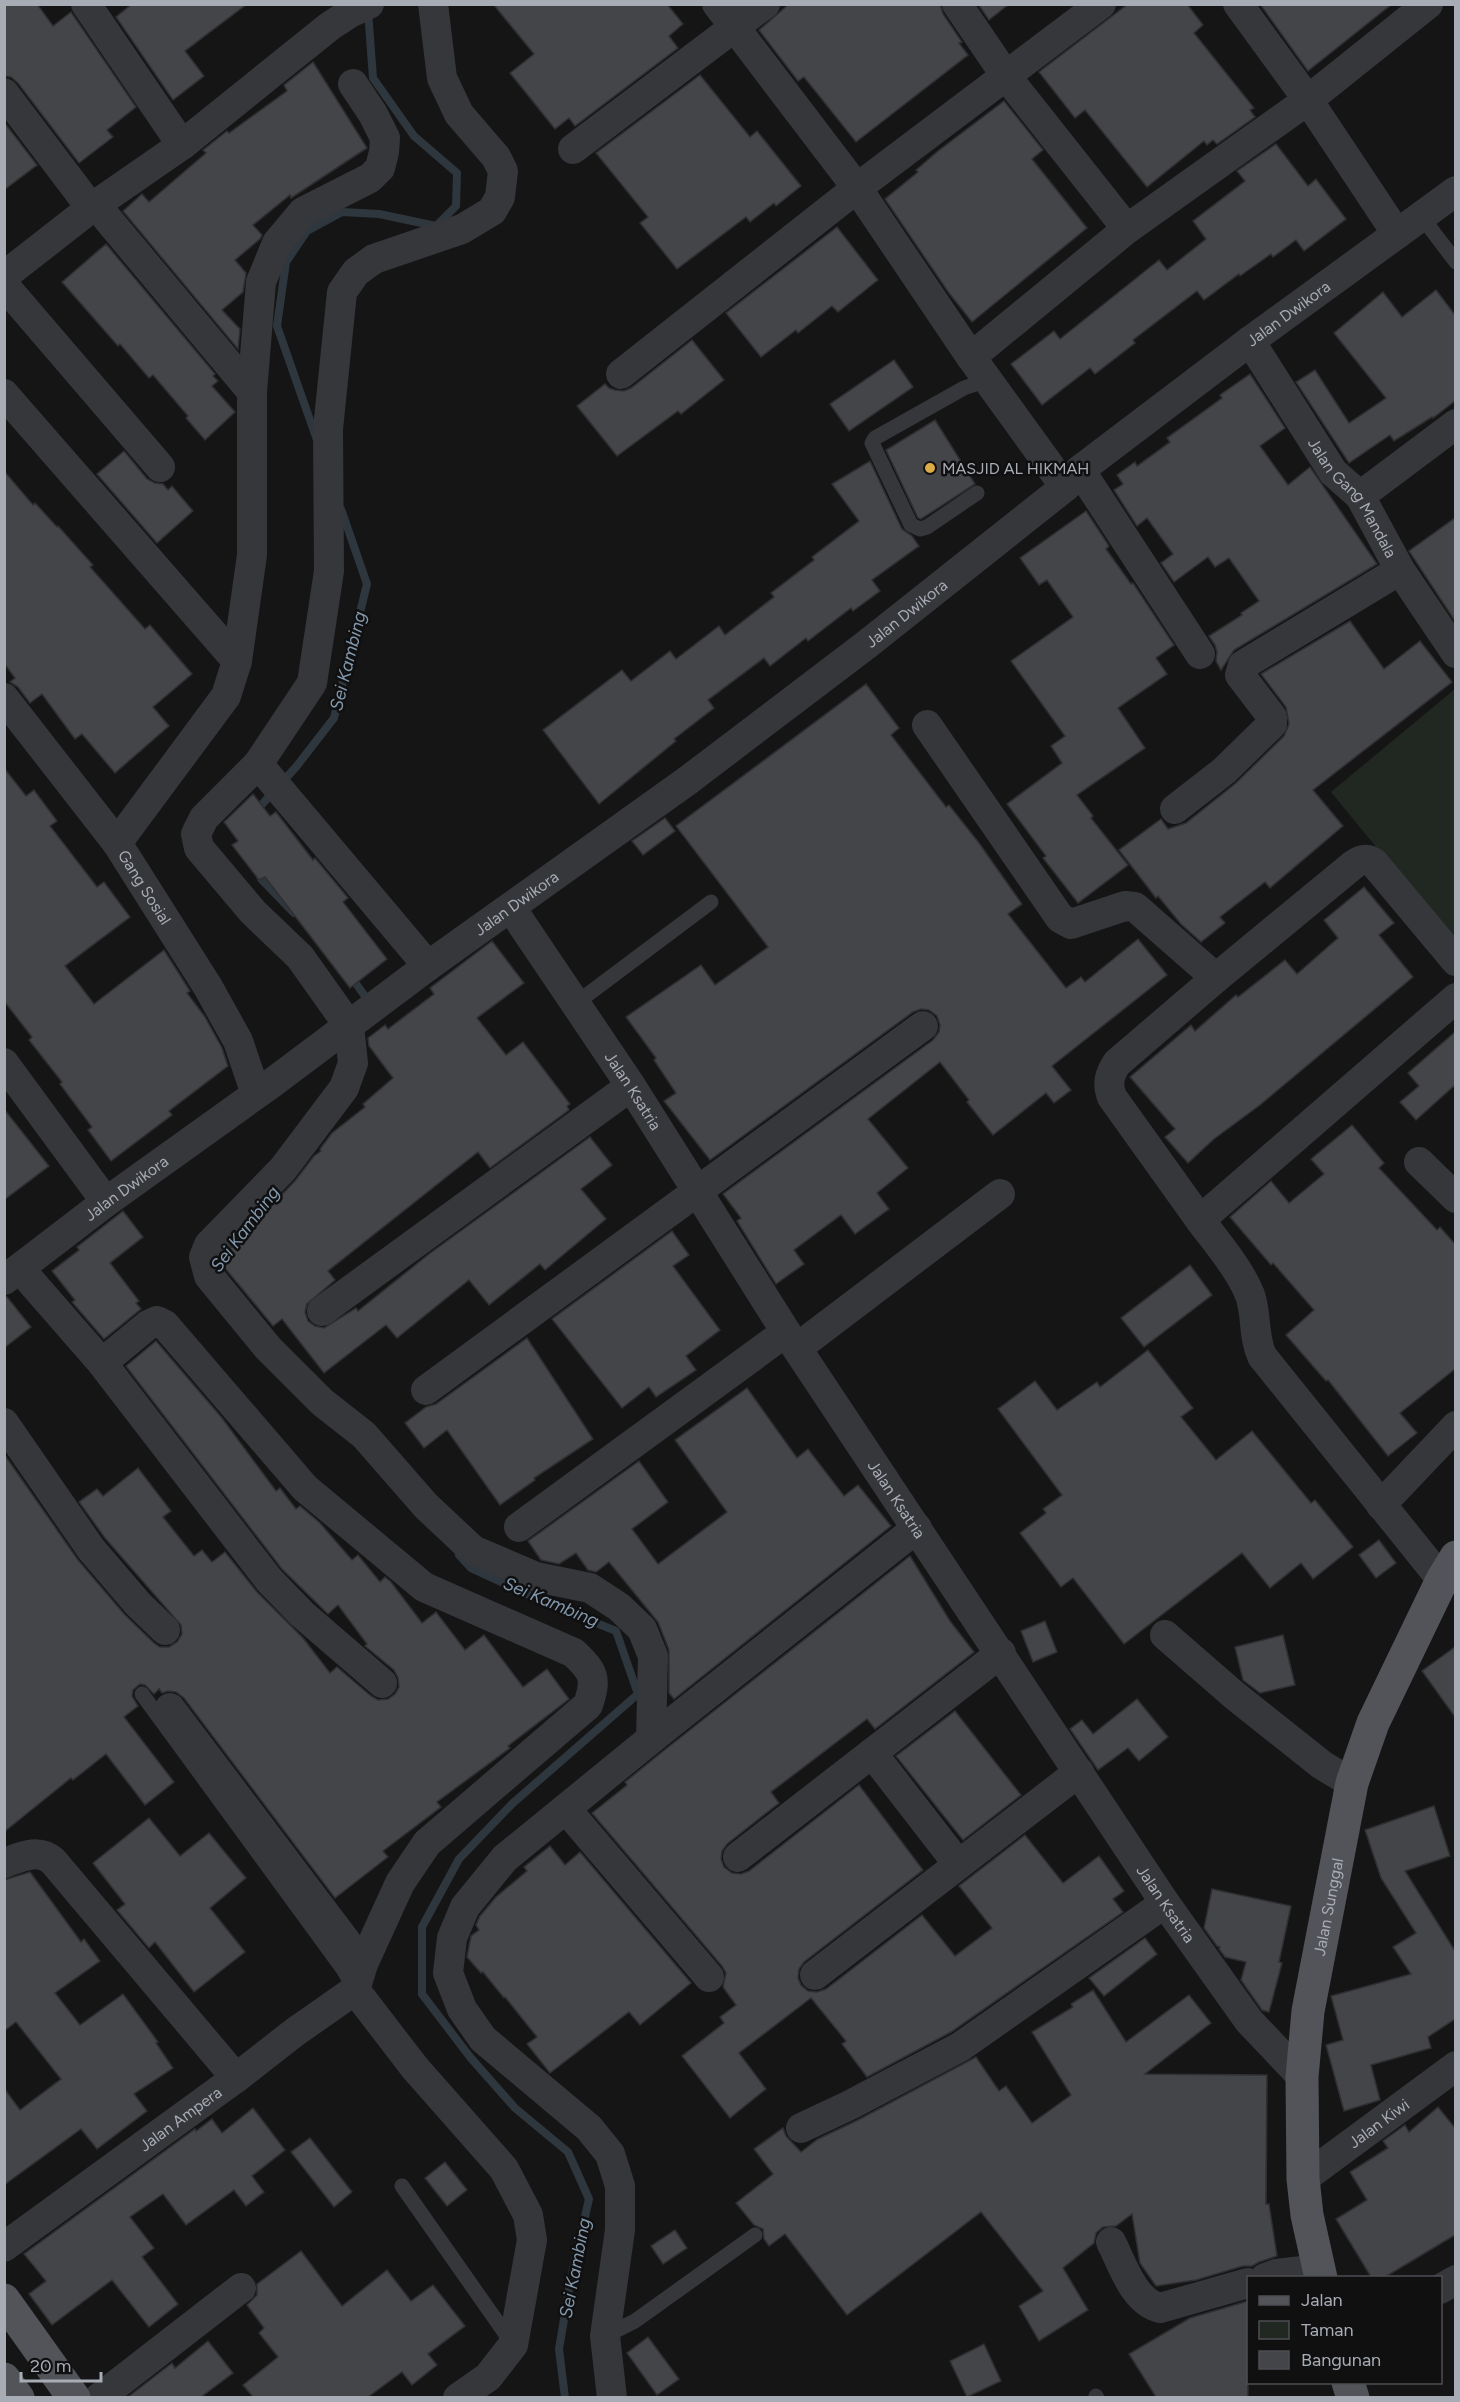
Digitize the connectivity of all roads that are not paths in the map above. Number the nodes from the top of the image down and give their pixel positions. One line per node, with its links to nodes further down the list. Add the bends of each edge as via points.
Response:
1 (86, 4): 15 (street)
2 (433, 4): 42 (street, via 442,78 459,114 496,157 503,171 500,197 492,211 462,229 374,258 356,272 342,292 328,429 329,571 316,665 312,683)
3 (717, 4): 10 (street)
4 (765, 4): 10 (street)
5 (957, 4): 11 (street)
6 (1101, 4): 11 (street)
7 (1238, 4): 14 (street)
8 (1428, 4): 14 (street)
9 (345, 12): 15 (street)
10 (735, 28): 16 (street); 17 (street)
11 (1006, 76): 17 (street); 21 (street)
12 (353, 84): 29 (street, via 385,138 380,168 370,178 303,212 277,243 261,282)
13 (4, 93): 19 (street)
14 (1308, 100): 21 (street); 22 (street)
15 (182, 146): 19 (street)
16 (573, 149)
17 (857, 188): 27 (street); 28 (street)
18 (1455, 191): 20 (street, Jalan Dwikora)
19 (93, 206): 24 (street); 29 (street)
20 (1421, 216): 22 (street, Jalan Dwikora); 23 (lane)
21 (1127, 229): 27 (street)
22 (1397, 234): 26 (street, Jalan Dwikora)
23 (1455, 262)
24 (4, 276)
25 (4, 285): 32 (street)
26 (1250, 340): 33 (street, Jalan Dwikora); 35 (street, Jalan Gang Mandala, via 1333,472)
27 (979, 369): 33 (street); 34 (lane, via 964,388 872,443 911,525 927,527)
28 (621, 374)
29 (252, 392): 39 (street, via 252,555)
30 (4, 394): 39 (street)
31 (1455, 424): 35 (street)
32 (160, 467)
33 (1072, 478): 38 (street); 46 (street, Jalan Dwikora, via 866,645)
34 (977, 493)
35 (1360, 496): 36 (street, Jalan Gang Mandala)
36 (1400, 570): 37 (street, Jalan Gang Mandala); 43 (street, via 1243,665 1240,675 1272,717 1272,724 1224,771)
37 (1455, 653)
38 (1200, 654)
39 (237, 661): 44 (street, via 226,696)
40 (4, 698): 44 (street, Gang Sosial)
41 (927, 725): 49 (street, via 1060,918 1071,924 1125,906 1135,907)
42 (258, 764): 48 (street); 53 (street, via 204,818 196,834 199,848 253,912 300,957)
43 (1175, 809)
44 (117, 843): 56 (street, Gang Sosial, via 208,987)
45 (711, 902): 51 (lane)
46 (511, 908): 48 (street, Jalan Dwikora); 51 (street, Jalan Ksatria)
47 (1455, 961): 49 (street, via 1374,863 1363,859)
48 (428, 966): 53 (street, Jalan Dwikora)
49 (1216, 978): 62 (street, via 1117,1063 1109,1080 1112,1097)
50 (1455, 998): 62 (street)
51 (575, 1004): 55 (street, Jalan Ksatria)
52 (923, 1026): 58 (street)
53 (344, 1029): 56 (street, Jalan Dwikora); 80 (street, via 353,1063 344,1088 283,1169 208,1245 204,1257 209,1276 268,1348 322,1402 364,1435 426,1506 473,1550 536,1577 590,1588 619,1607 642,1629 653,1656)
54 (4, 1063): 61 (street)
55 (631, 1086): 58 (street, Jalan Ksatria); 64 (street)
56 (264, 1088): 61 (street, Jalan Dwikora)
57 (1419, 1162): 60 (street)
58 (698, 1191): 65 (street, Jalan Ksatria); 67 (street)
59 (1000, 1194): 65 (street)
60 (1455, 1198)
61 (106, 1202): 63 (street, Jalan Dwikora)
62 (1200, 1220): 70 (street, via 1250,1296 1262,1356)
63 (12, 1274): 66 (street)
64 (322, 1311)
65 (792, 1340): 71 (street); 72 (street, Jalan Ksatria)
66 (102, 1363): 77 (street, via 269,1580); 90 (street, via 148,1325 157,1321 165,1325 305,1488 423,1587 574,1653 591,1669 594,1688 588,1705 427,1843 400,1883)
67 (426, 1390)
68 (4, 1422): 74 (street, via 91,1549)
69 (1455, 1426): 70 (street)
70 (1381, 1505): 73 (street)
71 (519, 1527)
72 (917, 1528): 76 (street, Jalan Ksatria); 80 (street)
73 (1449, 1569): 83 (main road, Jalan Sunggal, via 1373,1723)
74 (165, 1630)
75 (1165, 1635): 83 (street, via 1313,1758)
76 (1001, 1653): 81 (street); 82 (street, Jalan Ksatria)
77 (382, 1683)
78 (142, 1694): 90 (lane, via 343,1969)
79 (170, 1708): 90 (street)
80 (651, 1740): 84 (street)
81 (872, 1753): 85 (street); 87 (street)
82 (1079, 1772): 87 (street); 88 (street, Jalan Ksatria)
83 (1352, 1783): 93 (main road, Jalan Sunggal, via 1310,2000)
84 (566, 1809): 91 (street); 108 (street, via 505,1858 465,1907 452,1938 448,1972 462,2009 483,2039 589,2128 610,2154 620,2186 620,2230)
85 (738, 1857)
86 (4, 1863): 94 (street, via 30,1853 53,1861)
87 (958, 1864): 89 (street)
88 (1165, 1903): 93 (street, Jalan Ksatria, via 1250,2021); 95 (street, via 960,2047)
89 (815, 1975)
90 (359, 1977): 94 (street, Jalan Ampera); 109 (street, via 415,2068 504,2169 528,2215 532,2240)
91 (709, 1977)
92 (1455, 2066): 96 (street, Jalan Kiwi)
93 (1302, 2077): 96 (main road, Jalan Sunggal)
94 (236, 2078): 100 (street, Jalan Ampera)
95 (801, 2128)
96 (1303, 2179): 101 (main road, Jalan Sunggal)
97 (402, 2186): 109 (lane)
98 (755, 2235): 108 (lane, via 635,2321)
99 (1111, 2242): 104 (street, via 1139,2296 1149,2305 1160,2308)
100 (4, 2247)
101 (1320, 2273): 102 (street)
102 (1269, 2276)
103 (1455, 2280): 106 (street)
104 (1247, 2283)
105 (241, 2288): 114 (street)
106 (1442, 2288)
107 (4, 2300): 113 (main road)
108 (604, 2336): 116 (street)
109 (513, 2345): 111 (street)
110 (4, 2379): 112 (main road)
111 (494, 2387): 115 (street)
112 (18, 2397)
113 (74, 2397)
114 (99, 2397)
115 (458, 2397)
116 (612, 2397)

